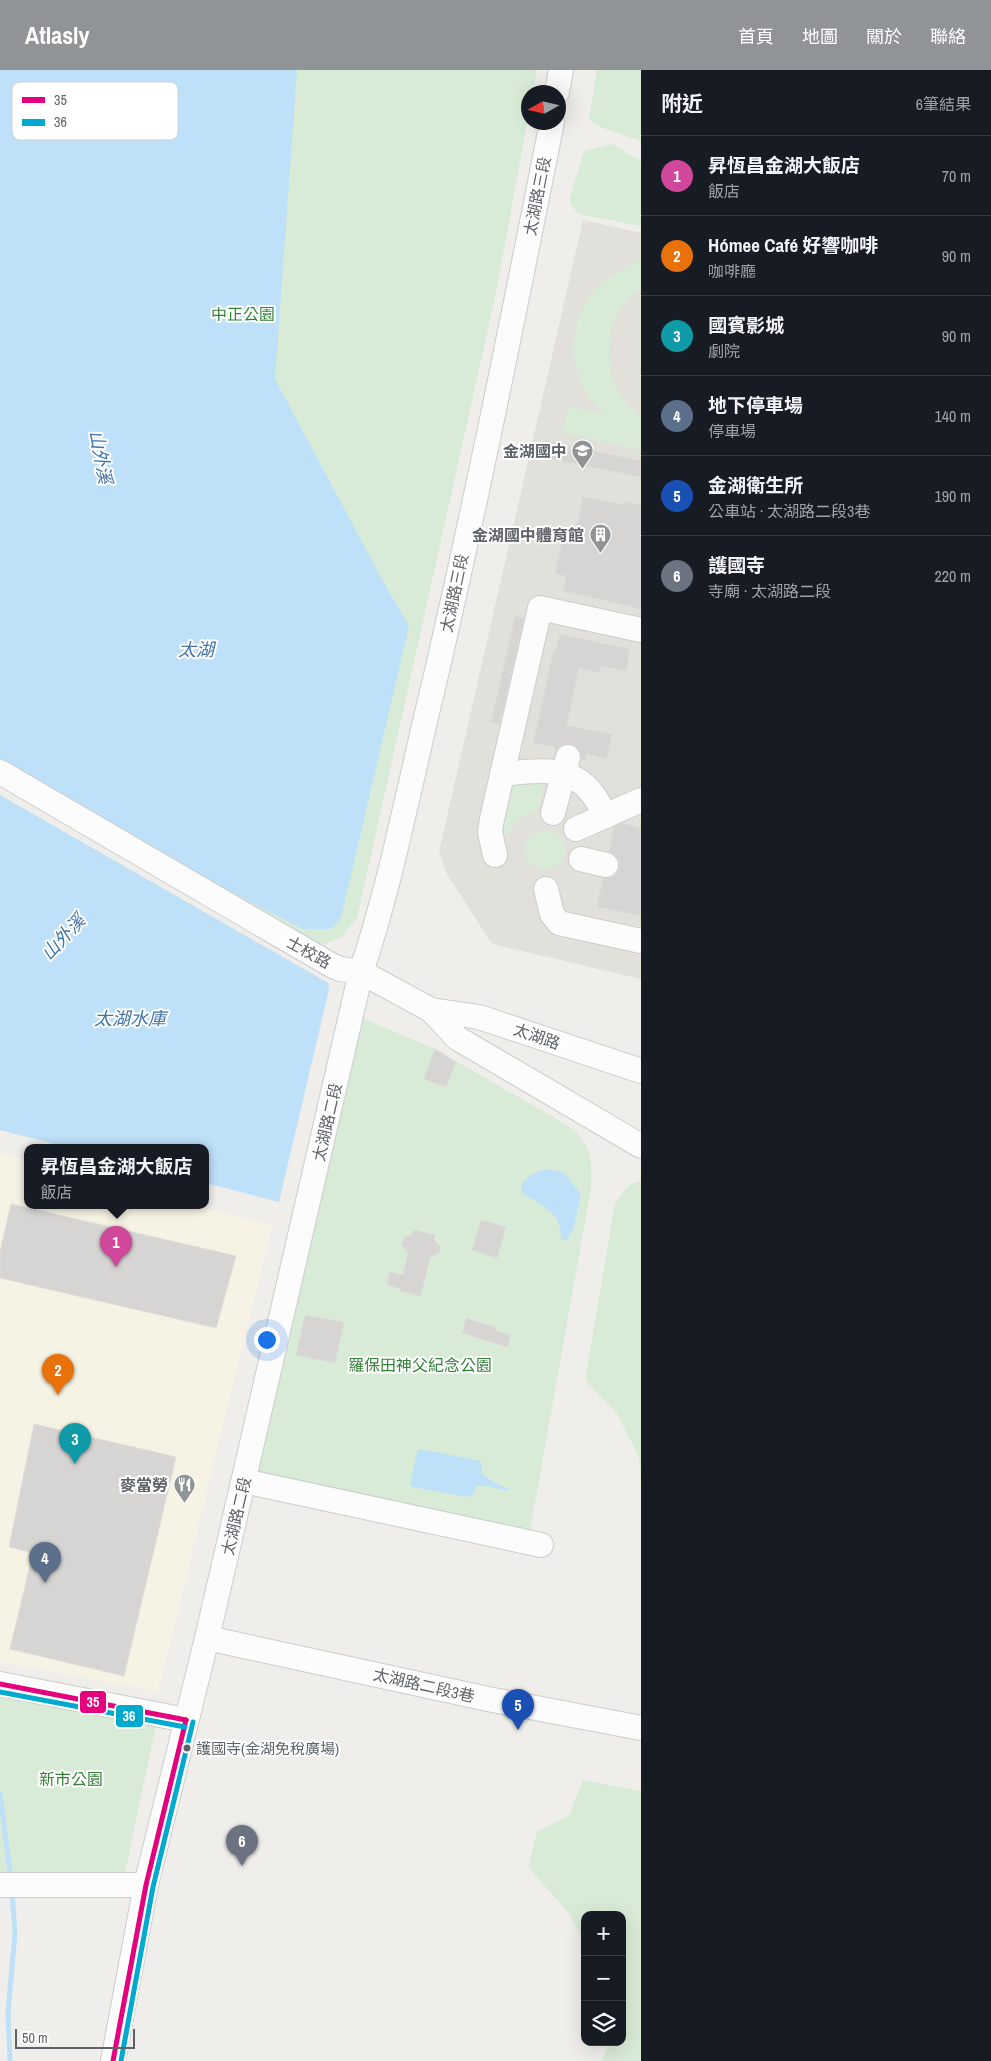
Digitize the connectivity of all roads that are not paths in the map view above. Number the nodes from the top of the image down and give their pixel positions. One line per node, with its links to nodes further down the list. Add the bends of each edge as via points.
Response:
1 (561, 70): 2 (street)
2 (558, 85)
3 (550, 130): 17 (street, 太湖路三段, via 494,412 440,658 377,923)
4 (641, 630): 7 (street, via 540,608)
5 (566, 765): 7 (street); 9 (street); 10 (street, via 592,792)
6 (0, 772): 17 (street, 士校路, via 331,965)
7 (502, 774): 12 (street, via 490,832)
8 (641, 800): 10 (street)
9 (553, 813)
10 (606, 816): 11 (street)
11 (576, 829)
12 (495, 855)
13 (581, 859): 14 (street)
14 (606, 865)
15 (546, 889): 16 (street, via 552,914 559,924)
16 (641, 941)
17 (362, 972): 18 (street, 士校路); 21 (street, 太湖路二段)
18 (431, 1010): 19 (street, 太湖路, via 479,1017); 20 (street, 士校路, via 456,1038)
19 (641, 1071)
20 (641, 1146)
21 (244, 1481): 22 (street); 23 (street, 太湖路二段)
22 (542, 1545)
23 (207, 1638): 25 (street, 太湖路二段); 26 (street, 太湖路二段3巷, via 488,1699)
24 (0, 1684): 25 (street)
25 (186, 1720): 28 (street, 太湖路二段)
26 (641, 1728)
27 (0, 1885): 28 (street)
28 (146, 1885): 29 (street, 太湖路二段)
29 (113, 2061)

